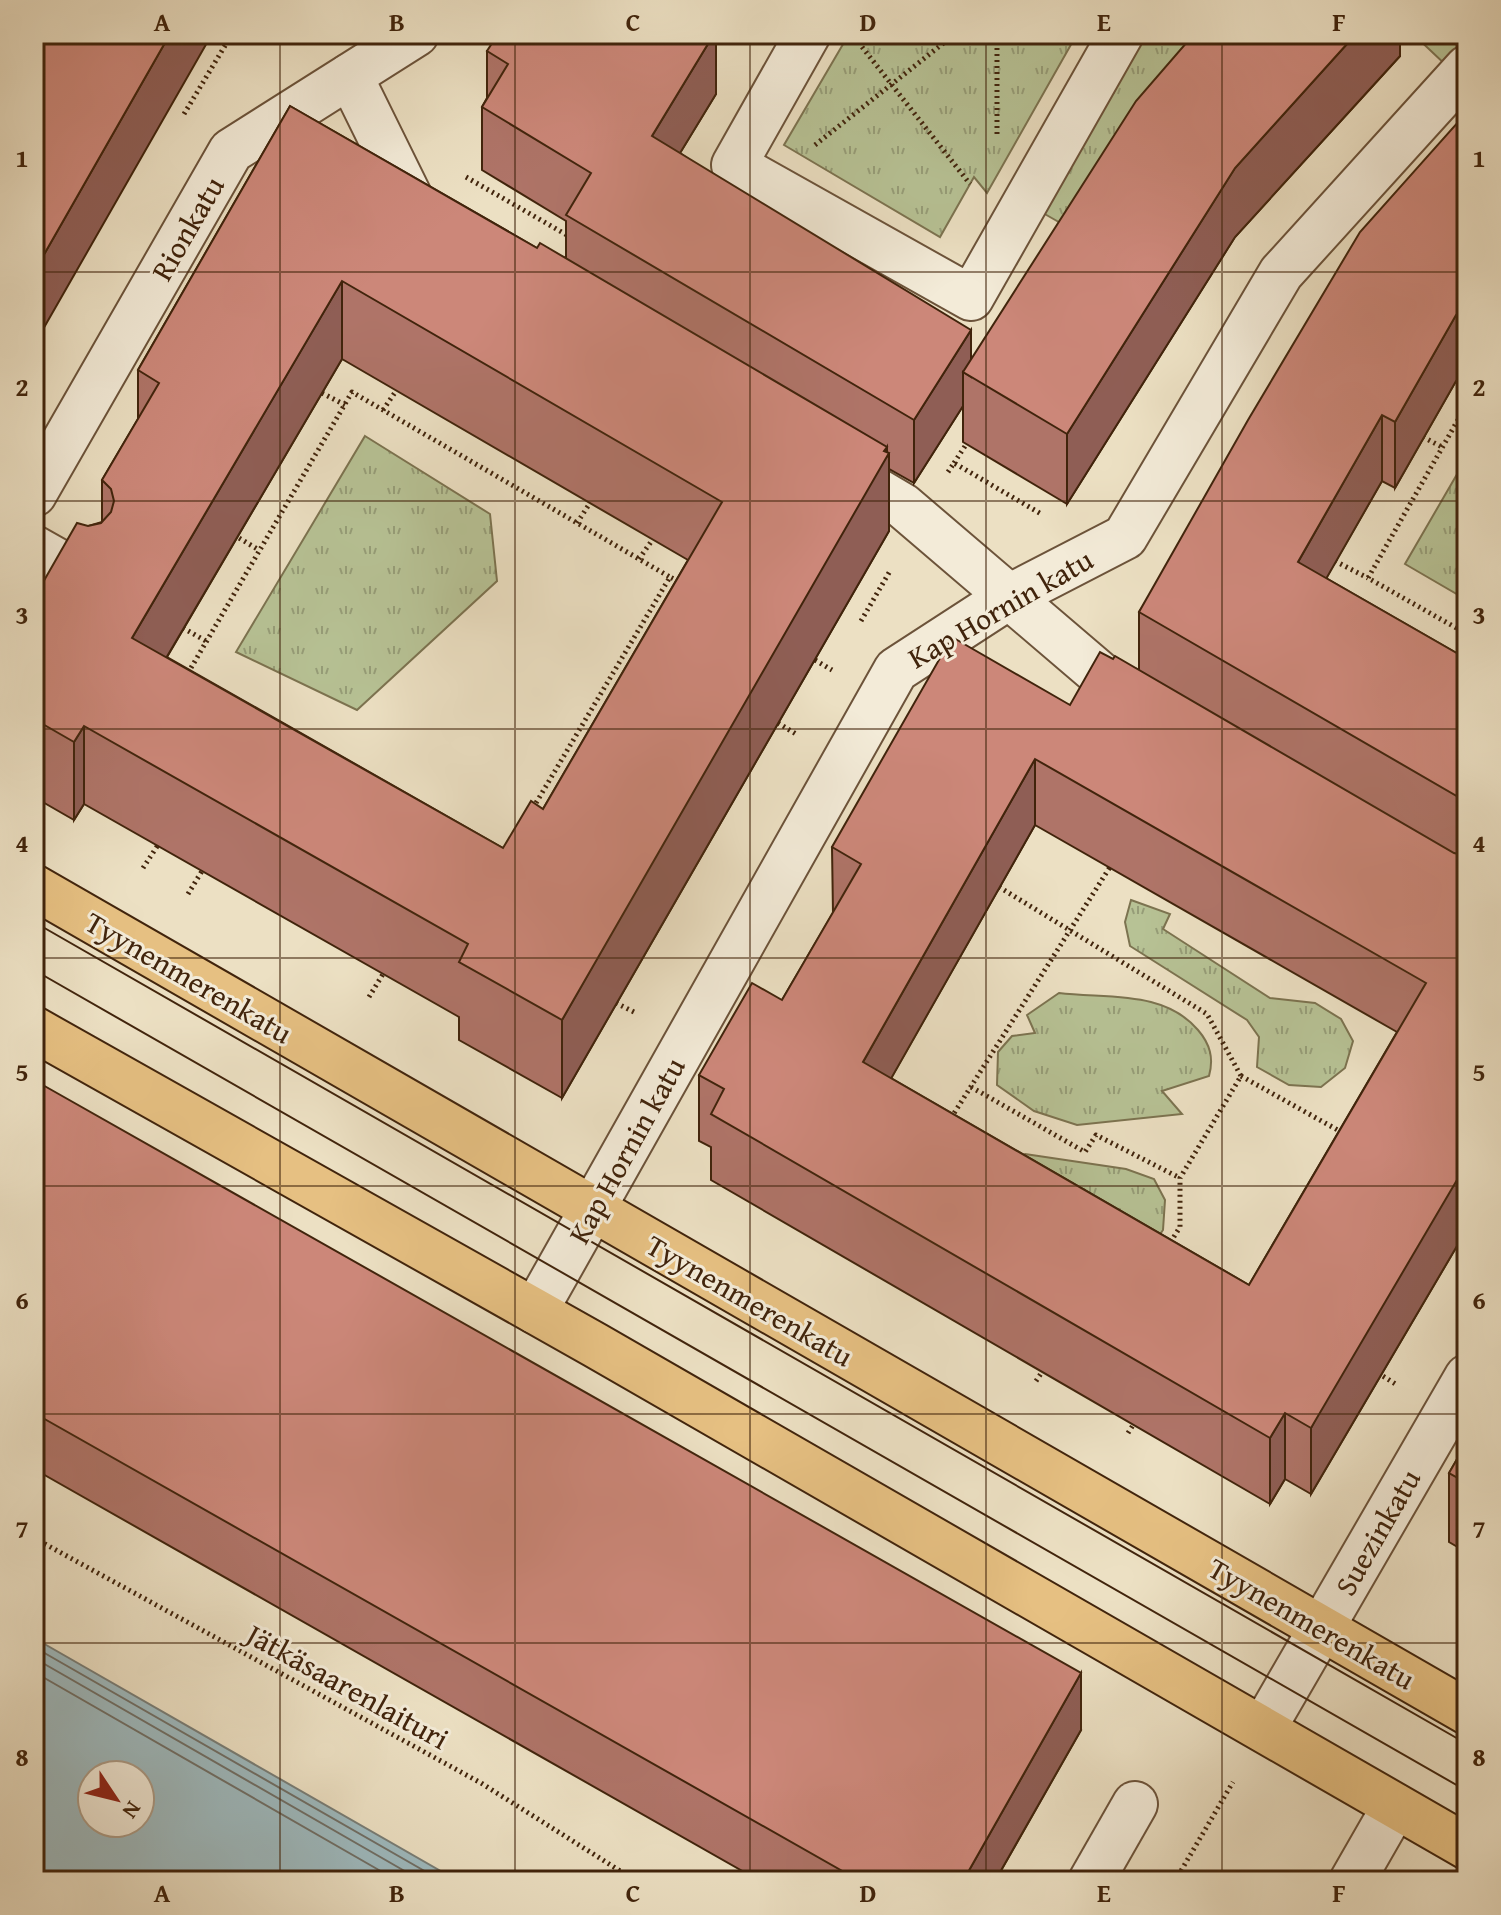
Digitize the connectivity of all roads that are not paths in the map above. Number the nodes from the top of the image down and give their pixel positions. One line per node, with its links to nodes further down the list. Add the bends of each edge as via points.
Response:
1 (416, 34): 5 (street, Rionkatu)
2 (808, 34): 3 (street, via 734,165 971,298)
3 (1121, 34)
4 (1462, 73): 11 (street, Kap Hornin katu, via 1281,273 1125,537)
5 (350, 76): 6 (street); 8 (street, Rionkatu, via 231,151)
6 (436, 231)
7 (796, 443): 11 (street, via 903,506)
8 (38, 479)
9 (34, 548): 10 (street)
10 (89, 579)
11 (1007, 598): 12 (street, via 1125,699); 15 (street, Kap Hornin katu, via 896,670)
12 (1166, 723)
13 (34, 887): 15 (main road, Tyynenmerenkatu)
14 (34, 1029): 16 (main road)
15 (593, 1210): 16 (street, Kap Hornin katu); 18 (main road, Tyynenmerenkatu)
16 (535, 1311): 20 (main road)
17 (1467, 1377): 18 (street, Suezinkatu)
18 (1321, 1629): 19 (main road, Tyynenmerenkatu); 20 (street, Suezinkatu)
19 (1467, 1712)
20 (1263, 1729): 22 (main road)
21 (1135, 1804): 24 (street)
22 (1395, 1806): 23 (main road); 25 (street)
23 (1467, 1847)
24 (1091, 1881)
25 (1352, 1881)

